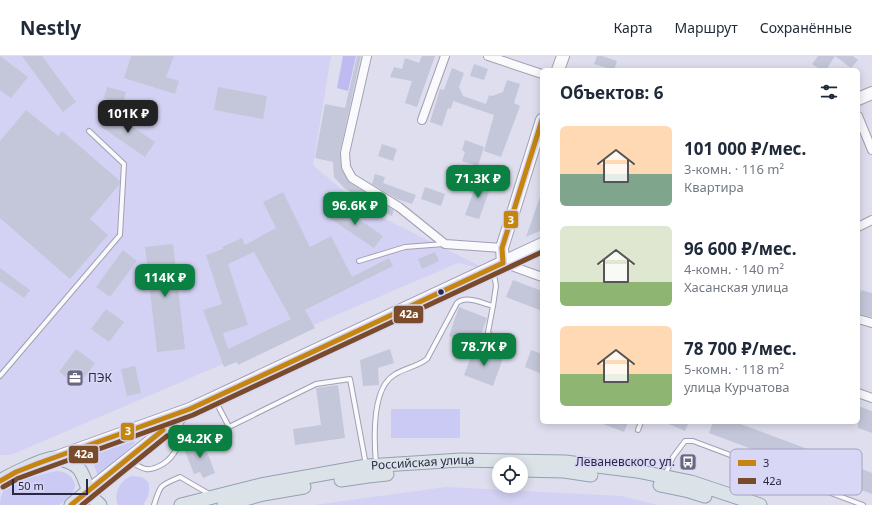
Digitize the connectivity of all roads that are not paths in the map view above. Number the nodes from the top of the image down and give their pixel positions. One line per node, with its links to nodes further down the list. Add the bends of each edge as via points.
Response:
1 (367, 56): 16 (street, via 344,153 346,167 352,178 399,207)
2 (445, 56): 9 (street)
3 (488, 56): 6 (street)
4 (563, 56): 5 (street)
5 (559, 68)
6 (540, 73)
7 (872, 93): 8 (street)
8 (860, 98)
9 (422, 120)
10 (860, 121): 13 (street)
11 (540, 126): 18 (street)
12 (89, 131): 26 (lane, via 124,164 120,235)
13 (872, 150)
14 (872, 220): 15 (street)
15 (860, 226)
16 (445, 244): 18 (street); 19 (lane, via 405,247)
17 (540, 245): 20 (street)
18 (502, 248): 20 (street)
19 (359, 261)
20 (498, 265): 21 (street); 22 (lane); 28 (street)
21 (540, 276)
22 (493, 306): 25 (lane, via 488,332 506,344); 37 (lane, via 460,300 427,359 421,364 394,374 386,381 378,401)
23 (860, 320): 24 (street)
24 (872, 323)
25 (506, 356)
26 (0, 376)
27 (860, 394): 29 (street)
28 (214, 398): 30 (street); 37 (lane, via 229,427 316,384 350,379)
29 (872, 398)
30 (190, 409): 31 (street); 35 (street)
31 (179, 418): 36 (street); 36 (lane, via 181,431 176,451 170,460 146,469)
32 (640, 424): 33 (lane)
33 (638, 430)
34 (730, 454): 41 (lane, via 693,440 685,441 673,456)
35 (54, 458): 40 (main road); 42 (main road, via 69,462 79,469)
36 (126, 460): 42 (street)
37 (371, 466): 41 (main road, Российская улица, via 461,460 565,462); 44 (main road, Российская улица, via 261,485)
38 (492, 470): 44 (main road, Российская улица, via 461,469 368,476)
39 (528, 470): 49 (main road, via 564,471 636,480 689,491)
40 (4, 477)
41 (664, 477): 50 (main road, Российская улица, via 691,482)
42 (88, 491): 45 (main road); 46 (main road)
43 (837, 495): 51 (lane)
44 (219, 501): 47 (lane, via 180,477 160,488); 48 (main road, Российская улица)
45 (72, 505)
46 (100, 505)
47 (154, 505)
48 (181, 505)
49 (731, 505)
50 (760, 505)
51 (863, 505)

